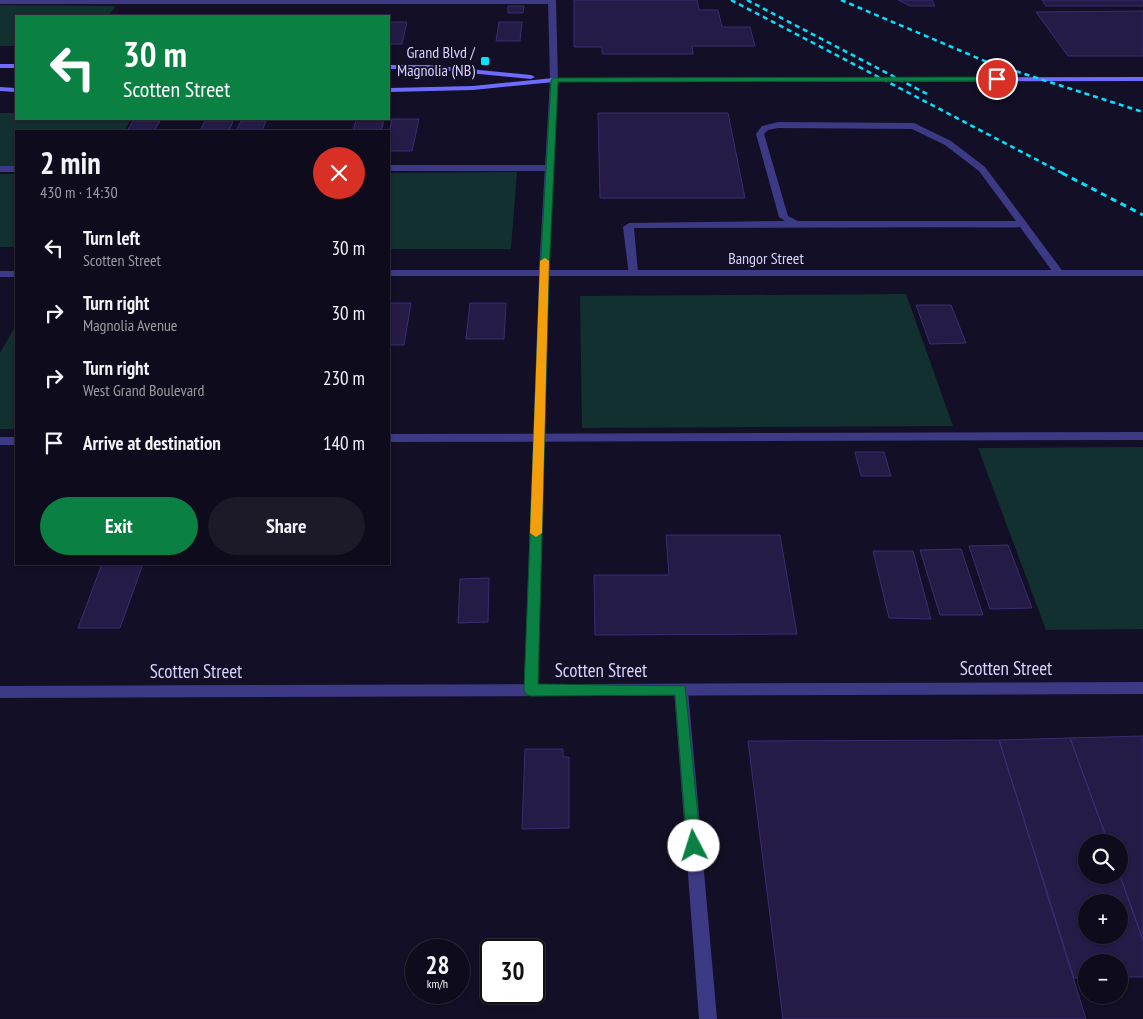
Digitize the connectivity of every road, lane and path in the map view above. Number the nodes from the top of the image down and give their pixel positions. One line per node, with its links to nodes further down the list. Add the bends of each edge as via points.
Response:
1 (552, 1): 2 (street); 7 (street)
2 (0, 2)
3 (0, 66): 4 (main road)
4 (15, 66)
5 (390, 67): 7 (main road, via 480,71)
6 (1143, 79): 7 (main road)
7 (554, 80): 10 (main road, via 473,88); 12 (street)
8 (0, 90): 9 (main road)
9 (15, 90)
10 (390, 90)
11 (390, 168): 12 (street)
12 (550, 168): 18 (street)
13 (15, 169): 14 (street)
14 (0, 170)
15 (796, 224): 16 (street); 16 (street, via 784,217 760,134 765,128 778,125 914,126 948,143 982,169); 19 (street, via 632,224 628,227)
16 (1022, 224): 20 (street)
17 (390, 273): 18 (street, Bangor Street)
18 (544, 273): 19 (street, Bangor Street); 25 (street)
19 (633, 273): 20 (street, Bangor Street)
20 (1058, 273): 21 (street, Bangor Street)
21 (1143, 273)
22 (0, 274): 23 (street)
23 (15, 274)
24 (1143, 436): 25 (street)
25 (539, 437): 26 (street); 30 (street)
26 (390, 438)
27 (0, 441): 28 (street)
28 (15, 441)
29 (1143, 688): 31 (street, Scotten Street)
30 (531, 690): 31 (street, Scotten Street); 32 (street, Scotten Street)
31 (681, 690): 33 (street)
32 (0, 692)
33 (708, 1019)

